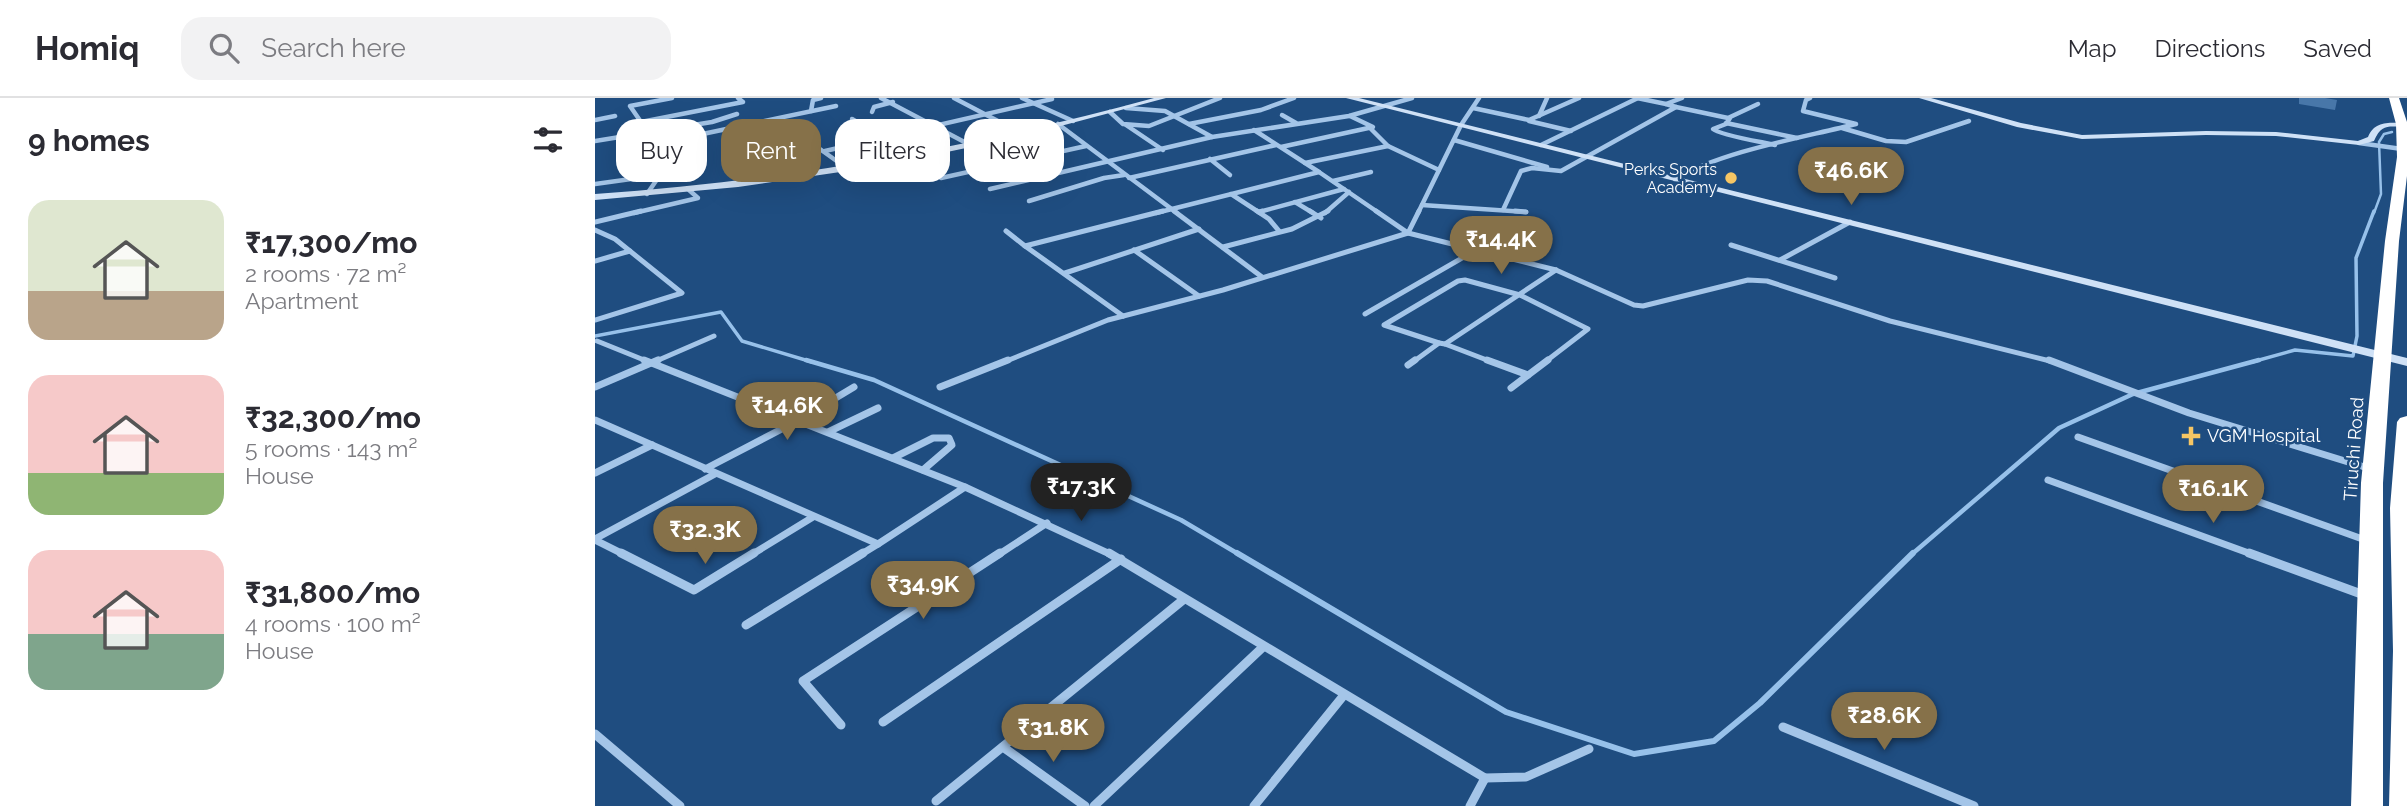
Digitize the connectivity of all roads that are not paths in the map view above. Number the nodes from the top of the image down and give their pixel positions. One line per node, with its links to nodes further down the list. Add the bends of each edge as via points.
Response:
1 (672, 98): 2 (street, via 630,106 641,122 743,102)
2 (738, 98)
3 (821, 98): 31 (street, via 814,100)
4 (881, 98): 22 (street)
5 (904, 98): 22 (street)
6 (954, 98): 35 (street)
7 (1022, 98): 23 (street)
8 (1162, 98): 29 (street)
9 (1220, 98): 37 (street)
10 (1294, 98): 53 (street)
11 (1350, 98): 27 (street)
12 (1412, 98): 27 (street)
13 (1479, 98): 30 (street)
14 (1547, 98): 40 (street)
15 (1579, 98): 40 (street)
16 (1637, 98): 24 (street); 61 (street)
17 (1682, 98): 24 (street)
18 (1810, 98): 56 (street, via 1803,111 1856,124)
19 (1923, 98): 67 (street, via 2082,137 2276,134)
20 (2394, 98): 55 (highway, Tiruchi Road)
21 (1052, 99): 23 (street)
22 (893, 101): 32 (street, via 874,107); 42 (street)
23 (1034, 103): 35 (street); 47 (street)
24 (1666, 104): 28 (street)
25 (1758, 104): 46 (street)
26 (835, 106): 31 (street)
27 (1383, 106): 39 (street); 54 (street)
28 (1676, 107): 46 (street); 78 (street)
29 (1126, 108): 33 (street); 37 (street, via 1156,109)
30 (1473, 108): 45 (street); 54 (street)
31 (811, 111): 41 (street)
32 (872, 112)
33 (1110, 112): 47 (street); 52 (street)
34 (737, 114): 66 (street)
35 (988, 114): 43 (street); 50 (street)
36 (1282, 114): 49 (street)
37 (1172, 115): 52 (street, via 1155,123); 53 (street)
38 (614, 116): 44 (street)
39 (1349, 116): 49 (street); 58 (street)
40 (1539, 116): 45 (street)
41 (788, 119)
42 (925, 119)
43 (997, 119)
44 (595, 120)
45 (1529, 120): 61 (street)
46 (1728, 120): 60 (street); 63 (street, via 1713,129)
47 (1073, 121): 51 (street)
48 (1969, 121): 56 (street, via 1906,142 1886,142)
49 (1296, 122): 59 (street)
50 (950, 123)
51 (1064, 123)
52 (1126, 125): 77 (street)
53 (1189, 125): 62 (street)
54 (1461, 125): 65 (street); 68 (street)
55 (2404, 125): 67 (street, via 2383,125 2371,139); 75 (highway, Tiruchi Road)
56 (1842, 127): 64 (street)
57 (1064, 129): 69 (street)
58 (1371, 129): 70 (street); 71 (street)
59 (1254, 130): 62 (street); 70 (street)
60 (1756, 130): 63 (street); 64 (street)
61 (1571, 131): 68 (street)
62 (1212, 137): 77 (street)
63 (1742, 137): 72 (street)
64 (1798, 139): 72 (street)
65 (1454, 140): 84 (street); 85 (street)
66 (595, 141)
67 (2360, 143): 75 (street)
68 (1541, 145): 78 (street)
69 (1086, 146): 81 (street); 89 (street)
70 (1278, 146): 80 (street); 82 (street)
71 (1388, 146): 82 (street); 84 (street)
72 (1776, 146): 91 (street, via 1697,168)
73 (821, 148): 76 (street)
74 (835, 148): 76 (street)
75 (2394, 148): 135 (highway, Tiruchi Road, via 2392,241)
76 (825, 150): 79 (street)
77 (1163, 150): 81 (street)
78 (1589, 157): 85 (street); 91 (street)
79 (835, 158)
80 (1210, 159): 88 (street); 90 (street)
81 (1106, 162): 90 (street); 94 (street)
82 (1304, 163): 86 (street)
83 (835, 168): 95 (street)
84 (1439, 170): 102 (street)
85 (1562, 171): 104 (street, via 1521,171)
86 (1319, 172): 92 (street); 98 (street)
87 (1371, 172): 92 (street)
88 (1230, 175)
89 (950, 176)
90 (1126, 176): 100 (street, via 1104,178); 103 (street)
91 (1675, 179): 109 (street)
92 (1333, 181): 96 (street)
93 (595, 184): 97 (street, via 660,175)
94 (990, 189)
95 (689, 190): 97 (street); 108 (street, via 698,198)
96 (1347, 190): 101 (street); 107 (street, via 1338,206); 114 (street)
97 (647, 194): 99 (street)
98 (1231, 194): 103 (street); 105 (street)
99 (595, 197)
100 (1029, 201)
101 (1294, 202): 105 (street); 107 (street)
102 (1422, 205): 104 (street); 114 (street)
103 (1173, 209): 110 (street); 116 (street)
104 (1503, 210): 106 (street)
105 (1259, 212): 113 (street)
106 (1526, 212)
107 (1321, 218): 113 (street)
108 (595, 222)
109 (1850, 222): 121 (street); 135 (street)
110 (1199, 229): 117 (street); 118 (street)
111 (595, 230): 120 (street)
112 (1006, 231): 116 (street)
113 (1279, 231): 117 (street)
114 (1408, 233): 119 (street); 125 (street)
115 (1731, 245): 121 (street)
116 (1025, 246): 124 (street)
117 (1223, 247): 125 (street)
118 (1134, 250): 124 (street); 128 (street)
119 (1476, 250): 123 (street); 129 (street)
120 (630, 251): 122 (street); 131 (street, via 682,293)
121 (1780, 260): 126 (street)
122 (595, 261)
123 (1556, 270): 127 (street); 154 (street, via 1643,306 1748,280 1767,281 1890,321 2047,359 2189,414)
124 (1065, 273): 130 (street)
125 (1262, 277): 128 (street)
126 (1835, 278)
127 (1520, 295): 134 (street); 134 (street, via 1458,281 1384,325); 139 (street, via 1588,329)
128 (1199, 296): 130 (street)
129 (1365, 314)
130 (1123, 316): 142 (street)
131 (595, 320)
132 (714, 336): 136 (street)
133 (597, 341): 136 (street)
134 (1442, 344): 138 (street); 139 (street)
135 (2374, 354): 137 (street); 154 (highway, Tiruchi Road)
136 (655, 362): 140 (street); 146 (street)
137 (2407, 362)
138 (1408, 365)
139 (1528, 375): 143 (street)
140 (595, 387)
141 (854, 387): 146 (street)
142 (940, 387)
143 (1511, 388)
144 (878, 408): 148 (street)
145 (595, 420): 150 (street)
146 (799, 420): 148 (street); 152 (street)
147 (2407, 422): 165 (highway, via 2402,477)
148 (828, 432): 151 (street)
149 (2078, 437): 162 (street)
150 (652, 445): 152 (street); 155 (street)
151 (893, 458): 153 (street); 153 (street, via 933,438 950,438 952,445)
152 (705, 469): 156 (street)
153 (923, 470): 158 (street)
154 (2373, 470): 162 (highway, Tiruchi Road)
155 (595, 473)
156 (715, 474): 159 (street); 161 (street)
157 (2048, 480): 166 (street)
158 (965, 487): 160 (street); 163 (street)
159 (813, 517): 161 (street, via 694,590); 163 (street)
160 (1047, 523): 164 (street); 173 (street, via 803,681)
161 (595, 539)
162 (2372, 542): 166 (highway, Tiruchi Road)
163 (878, 544): 168 (street)
164 (1121, 559): 167 (street); 172 (street)
165 (2405, 594): 170 (highway)
166 (2368, 596): 187 (highway, Tiruchi Road)
167 (1183, 600): 169 (street); 176 (street)
168 (746, 625)
169 (1263, 647): 171 (street); 183 (street)
170 (2406, 683): 179 (highway)
171 (1344, 695): 178 (street); 184 (street)
172 (883, 722)
173 (841, 725)
174 (1783, 727): 186 (street)
175 (595, 734): 181 (street)
176 (1003, 747): 180 (street); 182 (street)
177 (1589, 749): 178 (street, via 1526,777)
178 (1485, 778): 185 (street)
179 (2406, 794)
180 (936, 801)
181 (680, 806)
182 (1085, 806)
183 (1094, 806)
184 (1254, 806)
185 (1470, 806)
186 (1974, 806)
187 (2367, 806)

